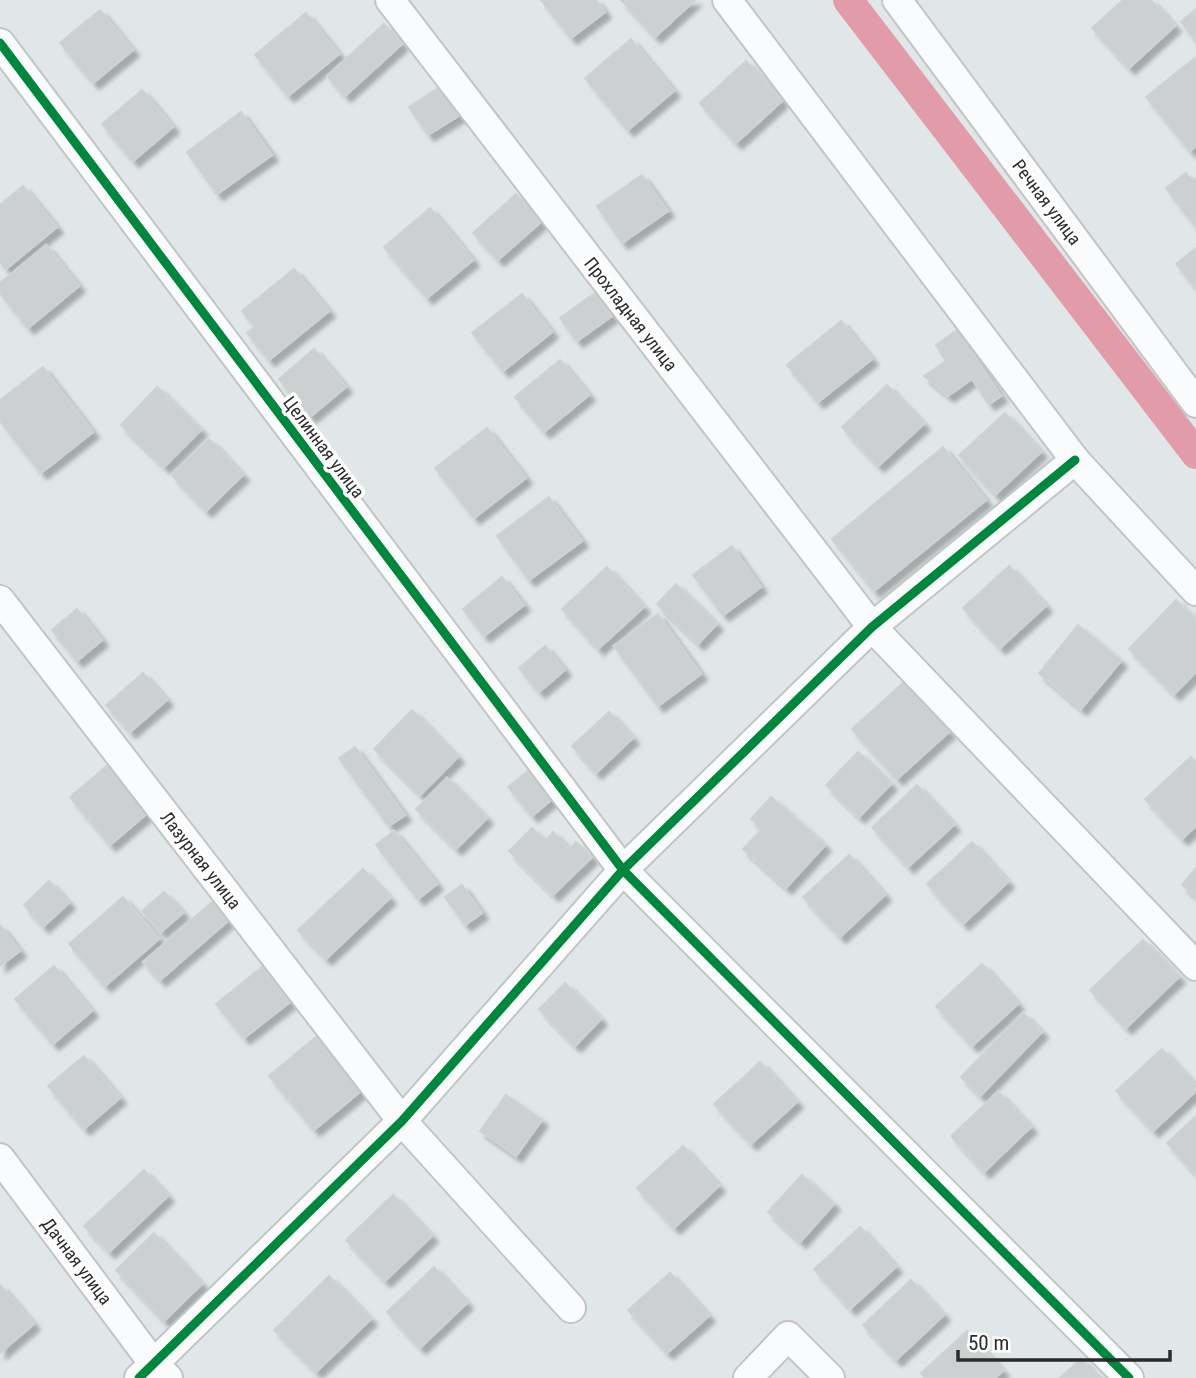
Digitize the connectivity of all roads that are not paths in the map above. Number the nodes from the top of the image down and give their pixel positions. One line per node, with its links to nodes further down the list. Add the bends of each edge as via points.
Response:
1 (390, 0): 9 (street, Прохладная улица)
2 (727, 0): 6 (street)
3 (897, 0): 5 (street, Речная улица)
4 (0, 43): 10 (street, Целинная улица)
5 (1196, 403)
6 (1075, 460): 7 (street); 9 (street)
7 (1196, 591)
8 (0, 600): 12 (street, Лазурная улица)
9 (872, 627): 10 (street); 11 (street, Прохладная улица)
10 (623, 870): 12 (street); 18 (street, Целинная улица)
11 (1196, 966)
12 (402, 1121): 14 (street, Лазурная улица); 15 (street)
13 (0, 1158): 15 (street, Дачная улица)
14 (571, 1308)
15 (153, 1373)
16 (748, 1378): 17 (street, via 788,1336)
17 (830, 1378)
18 (1129, 1378)

